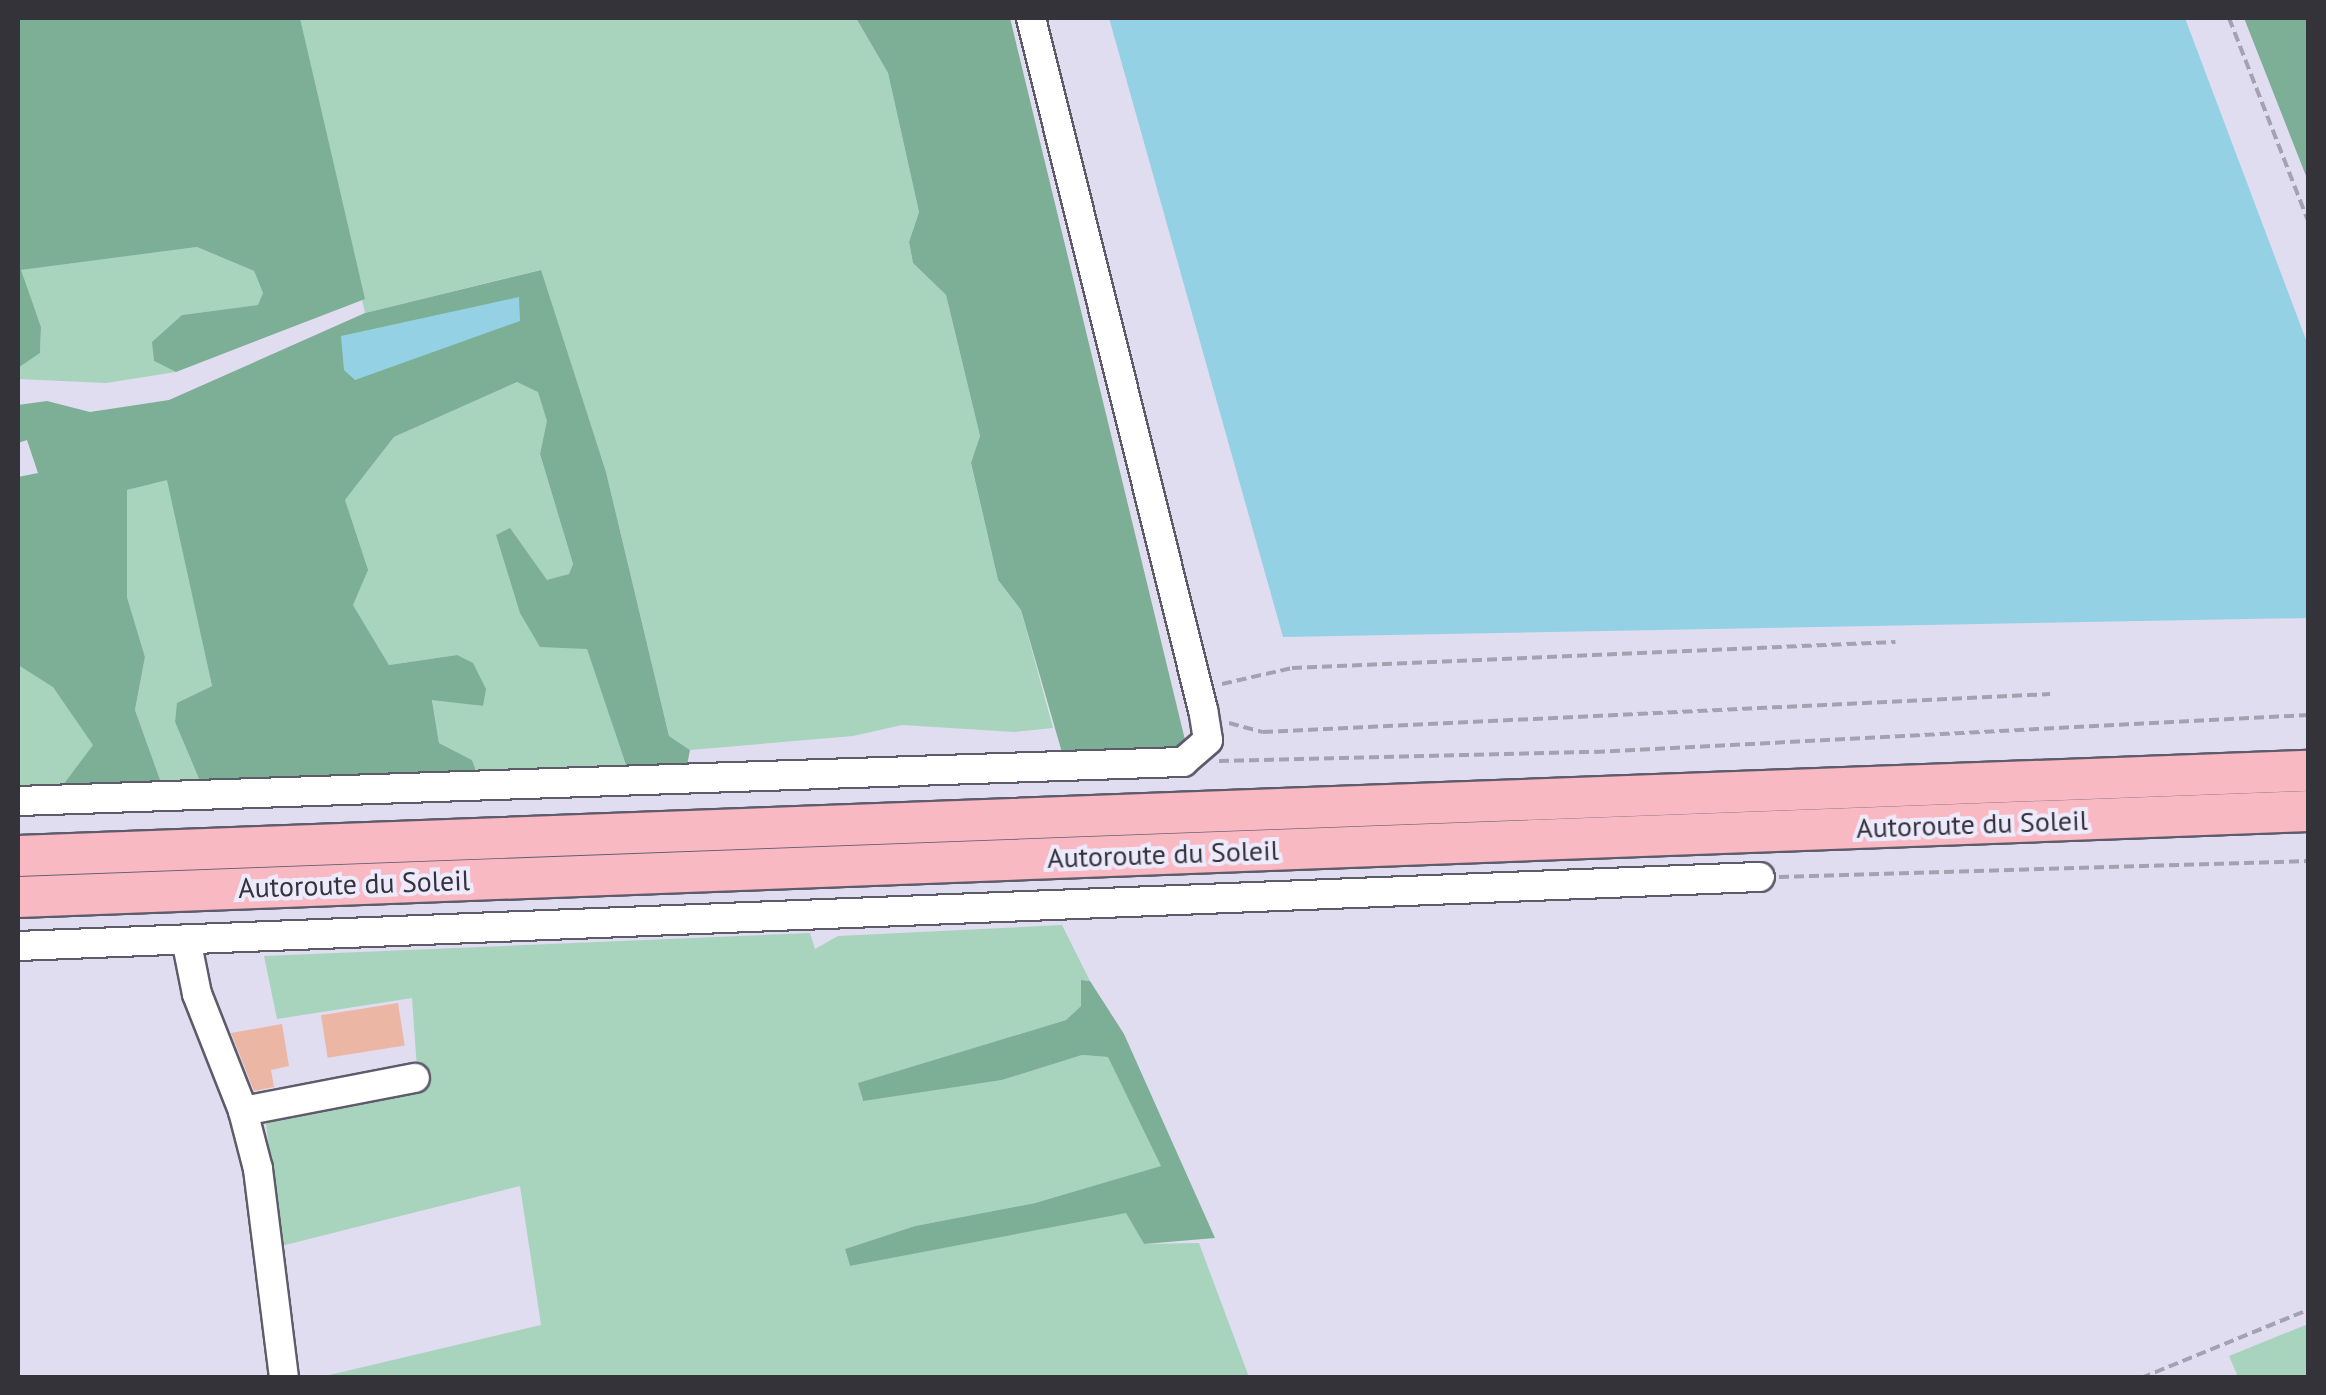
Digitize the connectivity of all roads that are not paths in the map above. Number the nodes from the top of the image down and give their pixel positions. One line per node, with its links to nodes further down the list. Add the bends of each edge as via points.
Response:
1 (1030, 18): 3 (street, via 1200,700 1208,740 1184,762)
2 (2308, 771): 5 (highway, Autoroute du Soleil)
3 (18, 802)
4 (2308, 811): 7 (highway, Autoroute du Soleil)
5 (18, 856)
6 (1760, 877): 9 (street)
7 (18, 896)
8 (18, 946): 9 (street)
9 (187, 949): 11 (street)
10 (414, 1078): 11 (street)
11 (243, 1111): 12 (street, via 258,1169)
12 (284, 1378)

